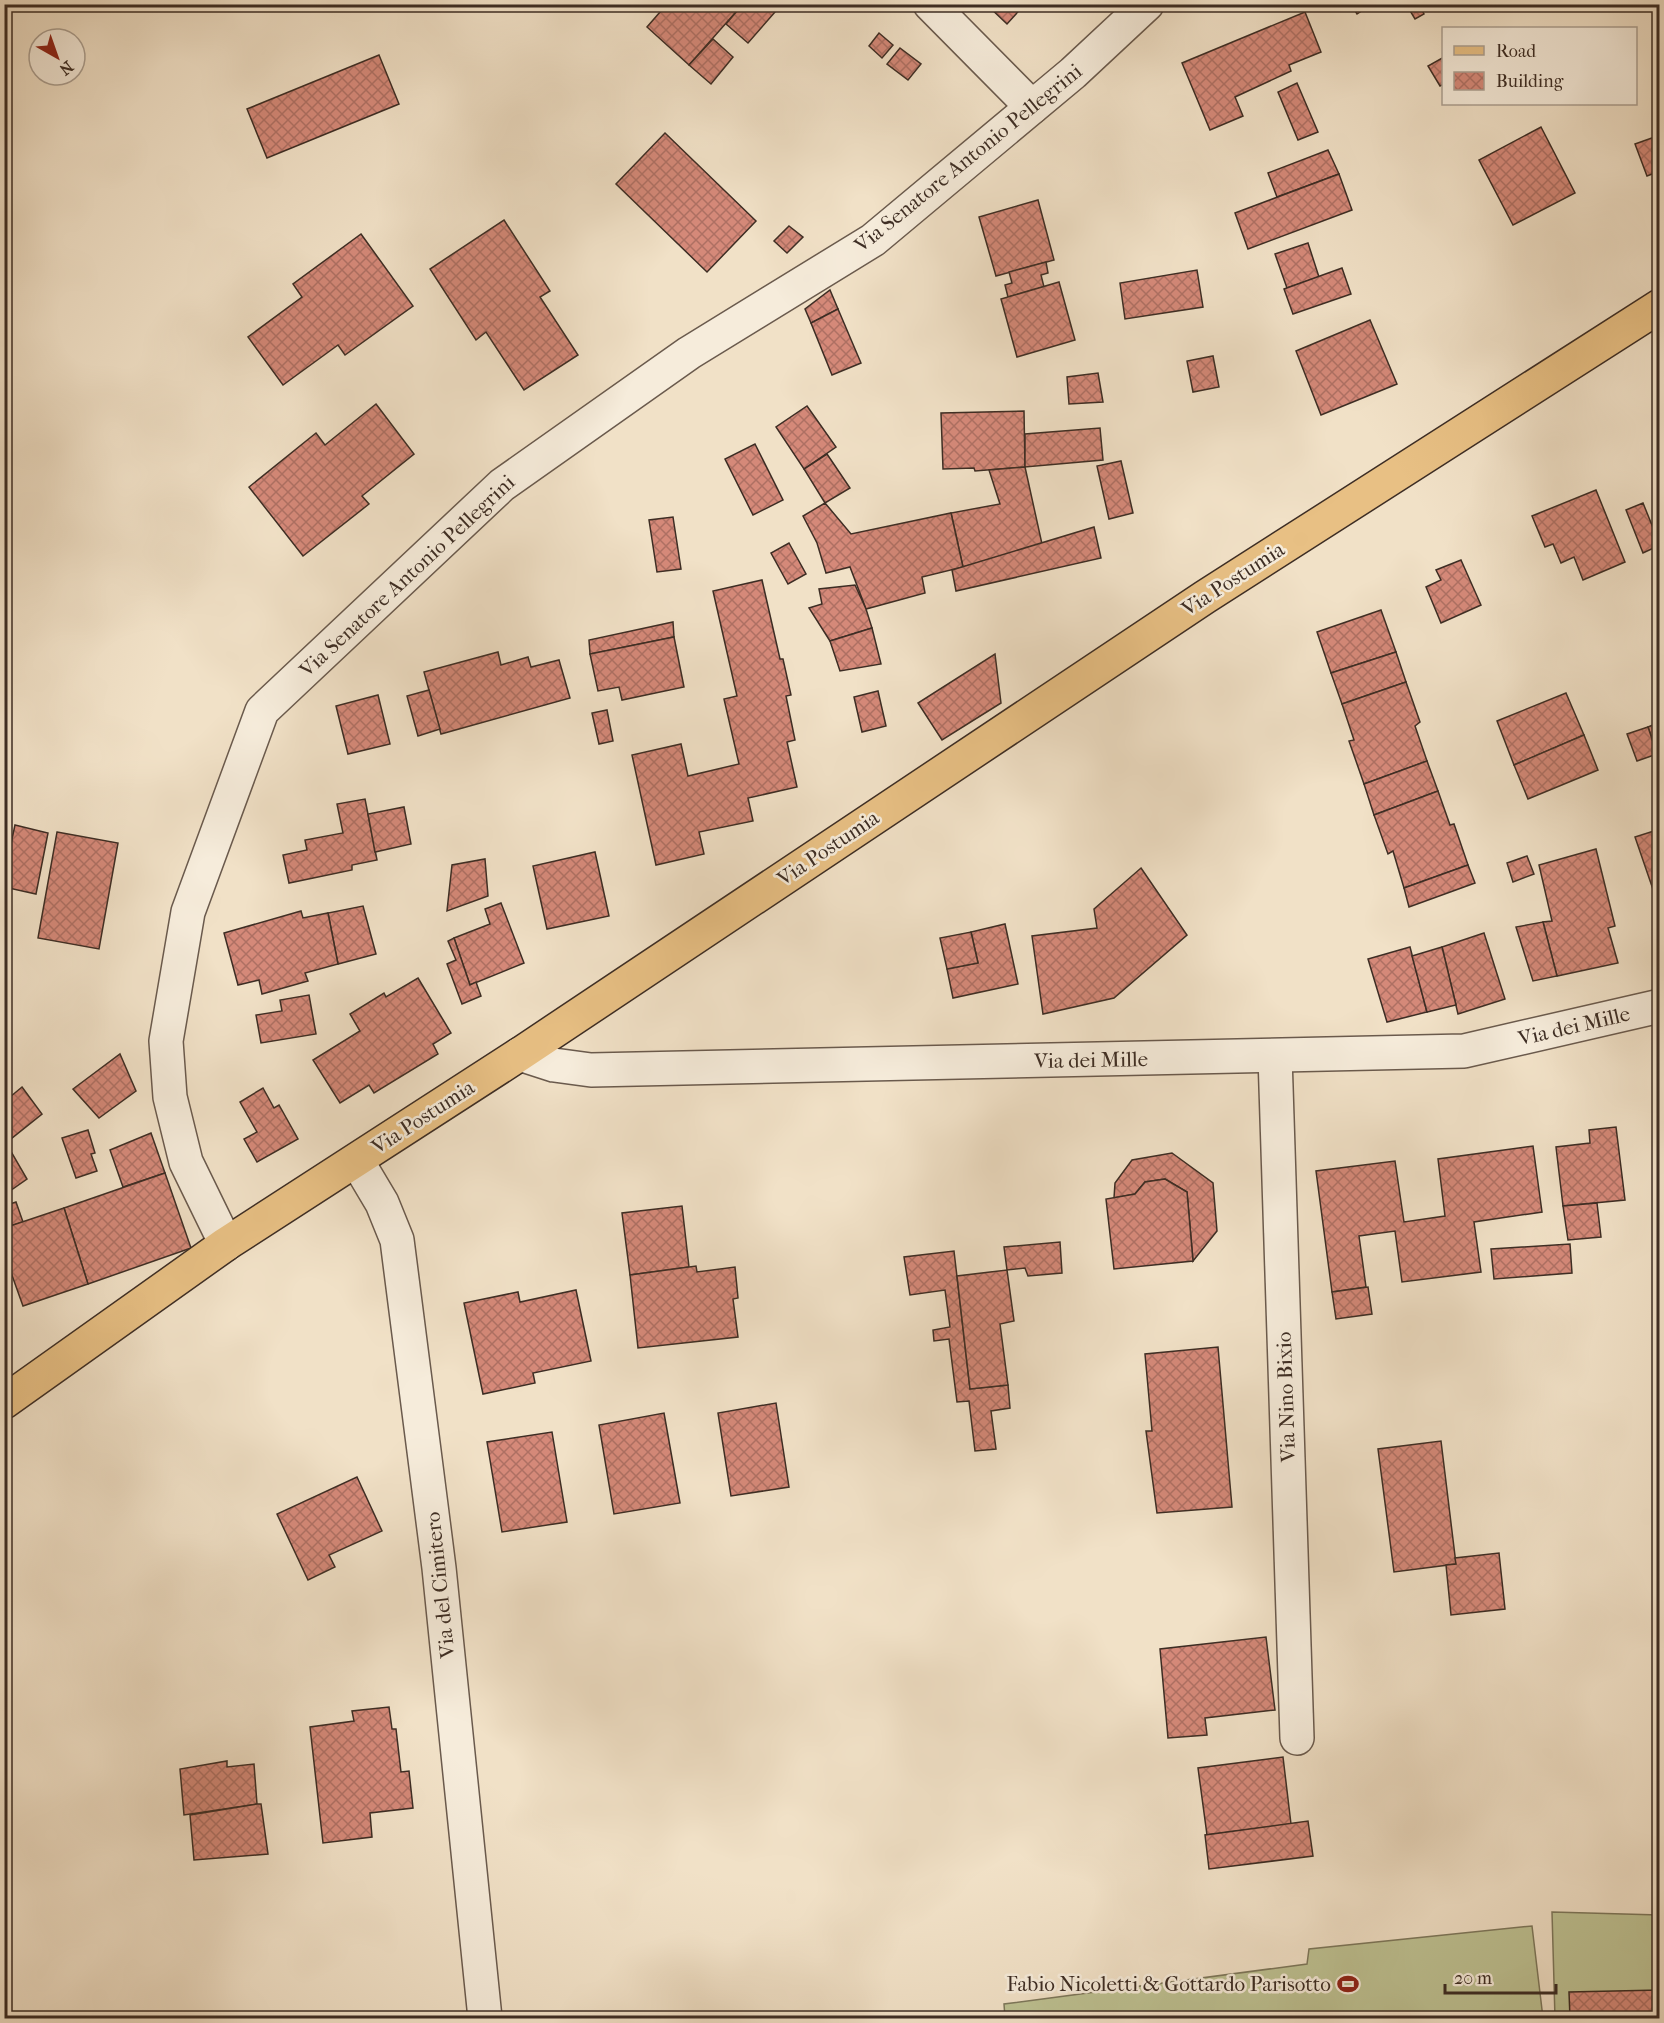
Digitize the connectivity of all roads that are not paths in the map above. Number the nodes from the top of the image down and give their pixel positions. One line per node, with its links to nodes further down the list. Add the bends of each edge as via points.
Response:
1 (930, 4): 3 (street)
2 (1147, 4): 3 (street, Via Senatore Antonio Pellegrini)
3 (1032, 107): 9 (street, Via Senatore Antonio Pellegrini, via 873,240 689,353 502,485 262,711 188,912 166,1041 170,1097 186,1162)
4 (1659, 306): 6 (main road, Via Postumia, via 1205,597)
5 (1659, 1006): 7 (street, Via dei Mille, via 1464,1052)
6 (520, 1054): 7 (street, Via dei Mille, via 554,1065 591,1070); 8 (main road, Via Postumia)
7 (1275, 1056): 11 (street, Via Nino Bixio)
8 (357, 1161): 9 (main road, Via Postumia); 12 (street, Via del Cimitero, via 382,1203 397,1240 439,1568)
9 (226, 1244): 10 (main road, Via Postumia)
10 (4, 1402)
11 (1297, 1738)
12 (484, 2019)

